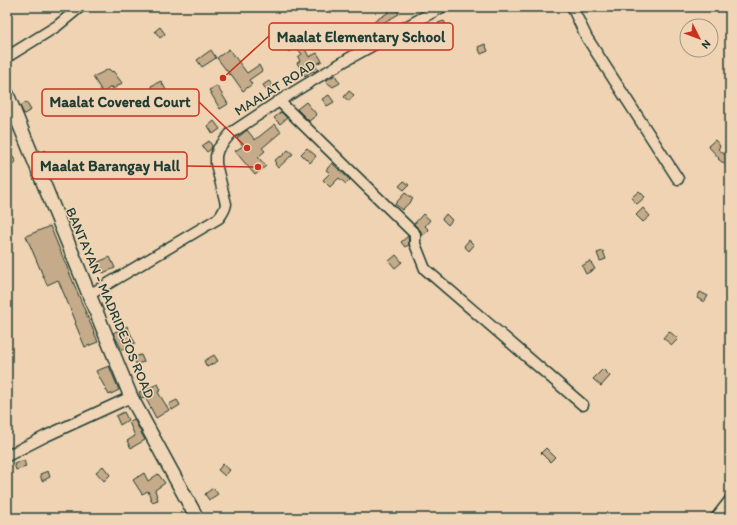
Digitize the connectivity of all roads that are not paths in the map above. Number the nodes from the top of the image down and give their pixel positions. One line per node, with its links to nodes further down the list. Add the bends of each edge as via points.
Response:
1 (80, 7): 4 (street, via 57,26)
2 (442, 7): 6 (street, MAALAT ROAD)
3 (572, 7): 7 (street, via 587,38)
4 (7, 56)
5 (7, 94): 8 (main road, BANTAYAN - MADRIDEJOS ROAD)
6 (279, 101): 8 (street, MAALAT ROAD, via 231,133 218,149 216,164 226,204 223,214); 10 (street, via 415,234 415,244 425,269)
7 (678, 179)
8 (89, 295): 9 (main road, BANTAYAN - MADRIDEJOS ROAD)
9 (131, 397): 11 (street); 13 (main road, BANTAYAN - MADRIDEJOS ROAD)
10 (583, 406)
11 (7, 456)
12 (730, 500): 14 (street)
13 (196, 518)
14 (716, 518)

